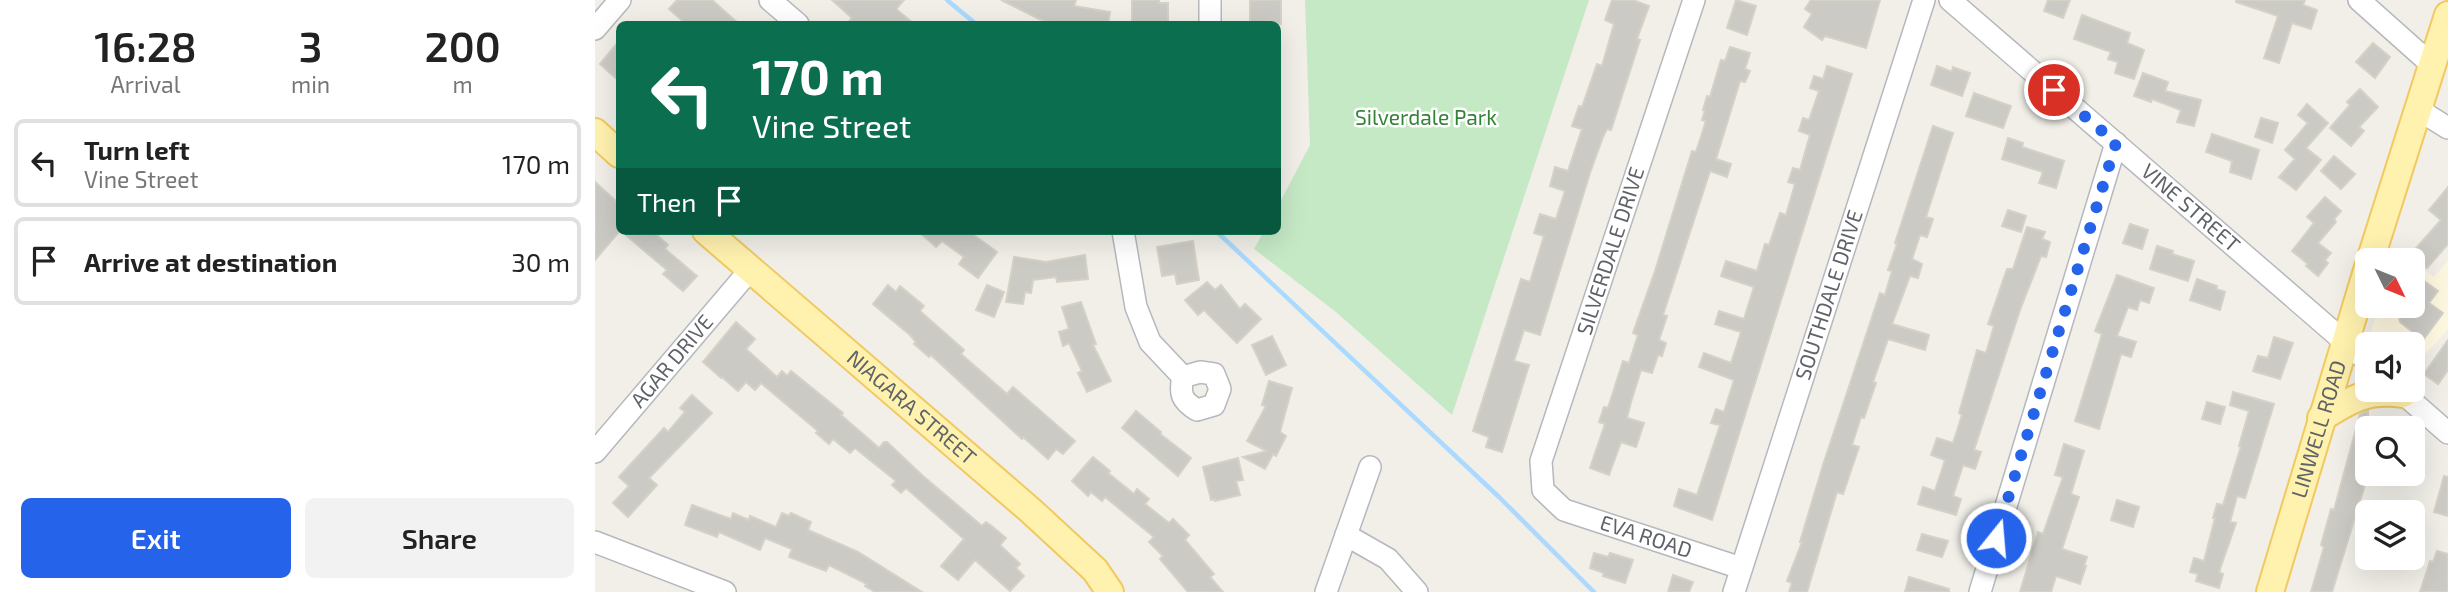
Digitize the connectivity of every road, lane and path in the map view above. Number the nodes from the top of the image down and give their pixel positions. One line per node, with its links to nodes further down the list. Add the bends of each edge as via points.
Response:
1 (620, 0): 11 (street)
2 (770, 0): 9 (street)
3 (1210, 0): 10 (street)
4 (1695, 0): 32 (street, SILVERDALE DRIVE, via 1541,461 1543,490)
5 (1924, 0): 35 (street, SOUTHDALE DRIVE)
6 (1950, 0): 16 (street, VINE STREET)
7 (2359, 0): 12 (street)
8 (2448, 15): 12 (main road)
9 (794, 21)
10 (1210, 21)
11 (595, 29)
12 (2432, 65): 13 (main road)
13 (2419, 110): 14 (street); 20 (main road)
14 (2448, 128)
15 (595, 132): 17 (main road)
16 (2116, 143): 23 (street, VINE STREET); 41 (street)
17 (616, 151)
18 (711, 235): 21 (main road, NIAGARA STREET)
19 (1124, 235): 25 (street, via 1140,319 1150,342)
20 (2374, 248)
21 (750, 270): 30 (street, AGAR DRIVE); 37 (main road, NIAGARA STREET, via 1030,510 1095,570)
22 (2355, 307): 23 (main road, LINWELL ROAD)
23 (2344, 341): 24 (street, VINE STREET); 28 (main road, LINWELL ROAD)
24 (2355, 351)
25 (1184, 377)
26 (2355, 399): 28 (main road)
27 (2412, 402): 29 (street)
28 (2321, 418): 42 (main road, LINWELL ROAD)
29 (2448, 433)
30 (595, 452)
31 (1370, 467): 33 (street)
32 (1554, 500): 35 (street, EVA ROAD, via 1564,510)
33 (1346, 535): 38 (street); 39 (street, via 1388,559)
34 (595, 542): 36 (street)
35 (1741, 569): 40 (street, SOUTHDALE DRIVE)
36 (725, 592)
37 (1110, 592)
38 (1326, 592)
39 (1417, 592)
40 (1734, 592)
41 (1980, 592)
42 (2270, 592)

